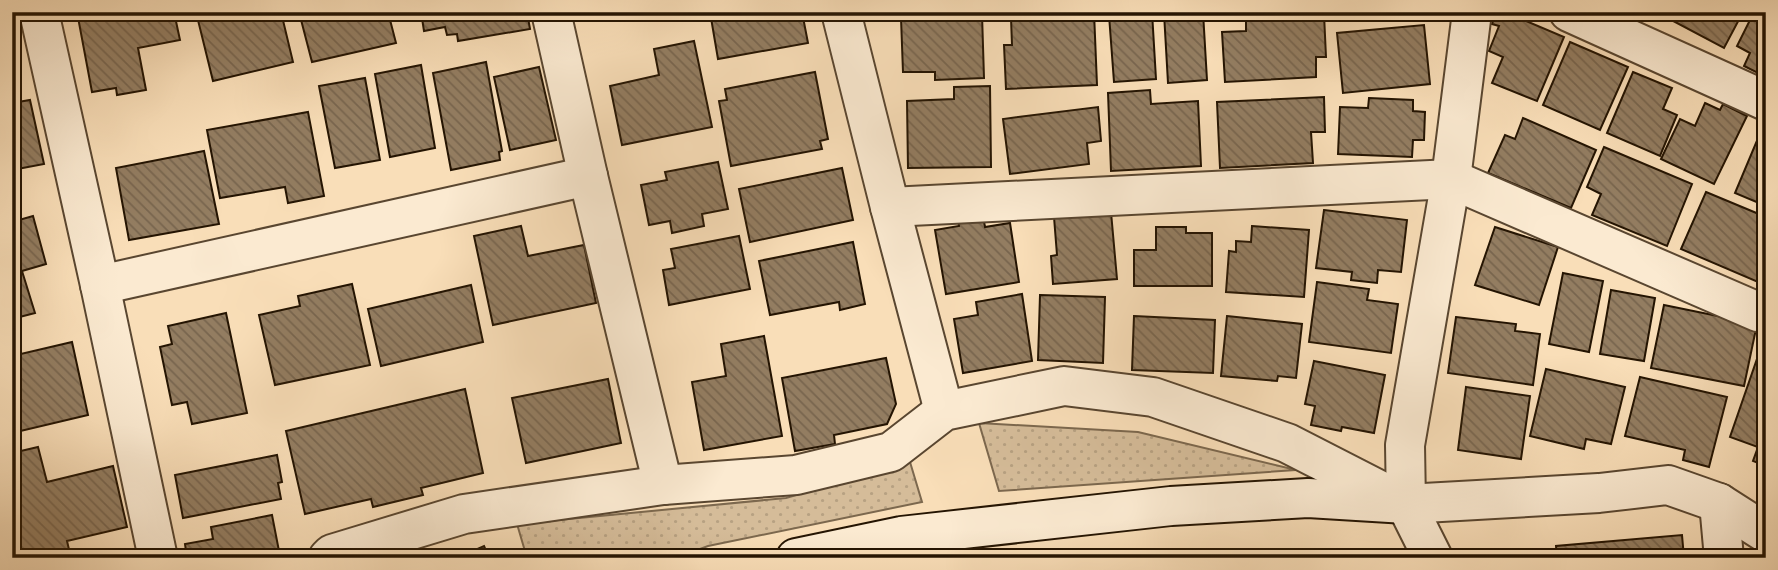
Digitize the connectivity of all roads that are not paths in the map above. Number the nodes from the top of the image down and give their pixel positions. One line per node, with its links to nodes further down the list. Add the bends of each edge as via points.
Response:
1 (39, 12): 10 (street)
2 (551, 12): 7 (street)
3 (841, 12): 9 (street)
4 (1472, 12): 8 (street)
5 (1569, 12): 6 (street)
6 (1766, 101)
7 (588, 176): 10 (street); 13 (street)
8 (1451, 179): 9 (street); 11 (street); 14 (street, via 1405,445)
9 (890, 207): 12 (street)
10 (100, 285): 17 (street)
11 (1758, 312)
12 (944, 411): 13 (street, via 891,452 796,475); 14 (street, via 1064,386 1153,397 1287,443)
13 (663, 485): 18 (street, via 464,514)
14 (1406, 503): 15 (street, via 1668,485); 19 (street, via 1308,498 1171,506 901,536); 20 (street)
15 (1719, 503): 16 (street); 21 (street)
16 (1766, 533)
17 (158, 558)
18 (328, 558)
19 (796, 558)
20 (1433, 558)
21 (1724, 558)

